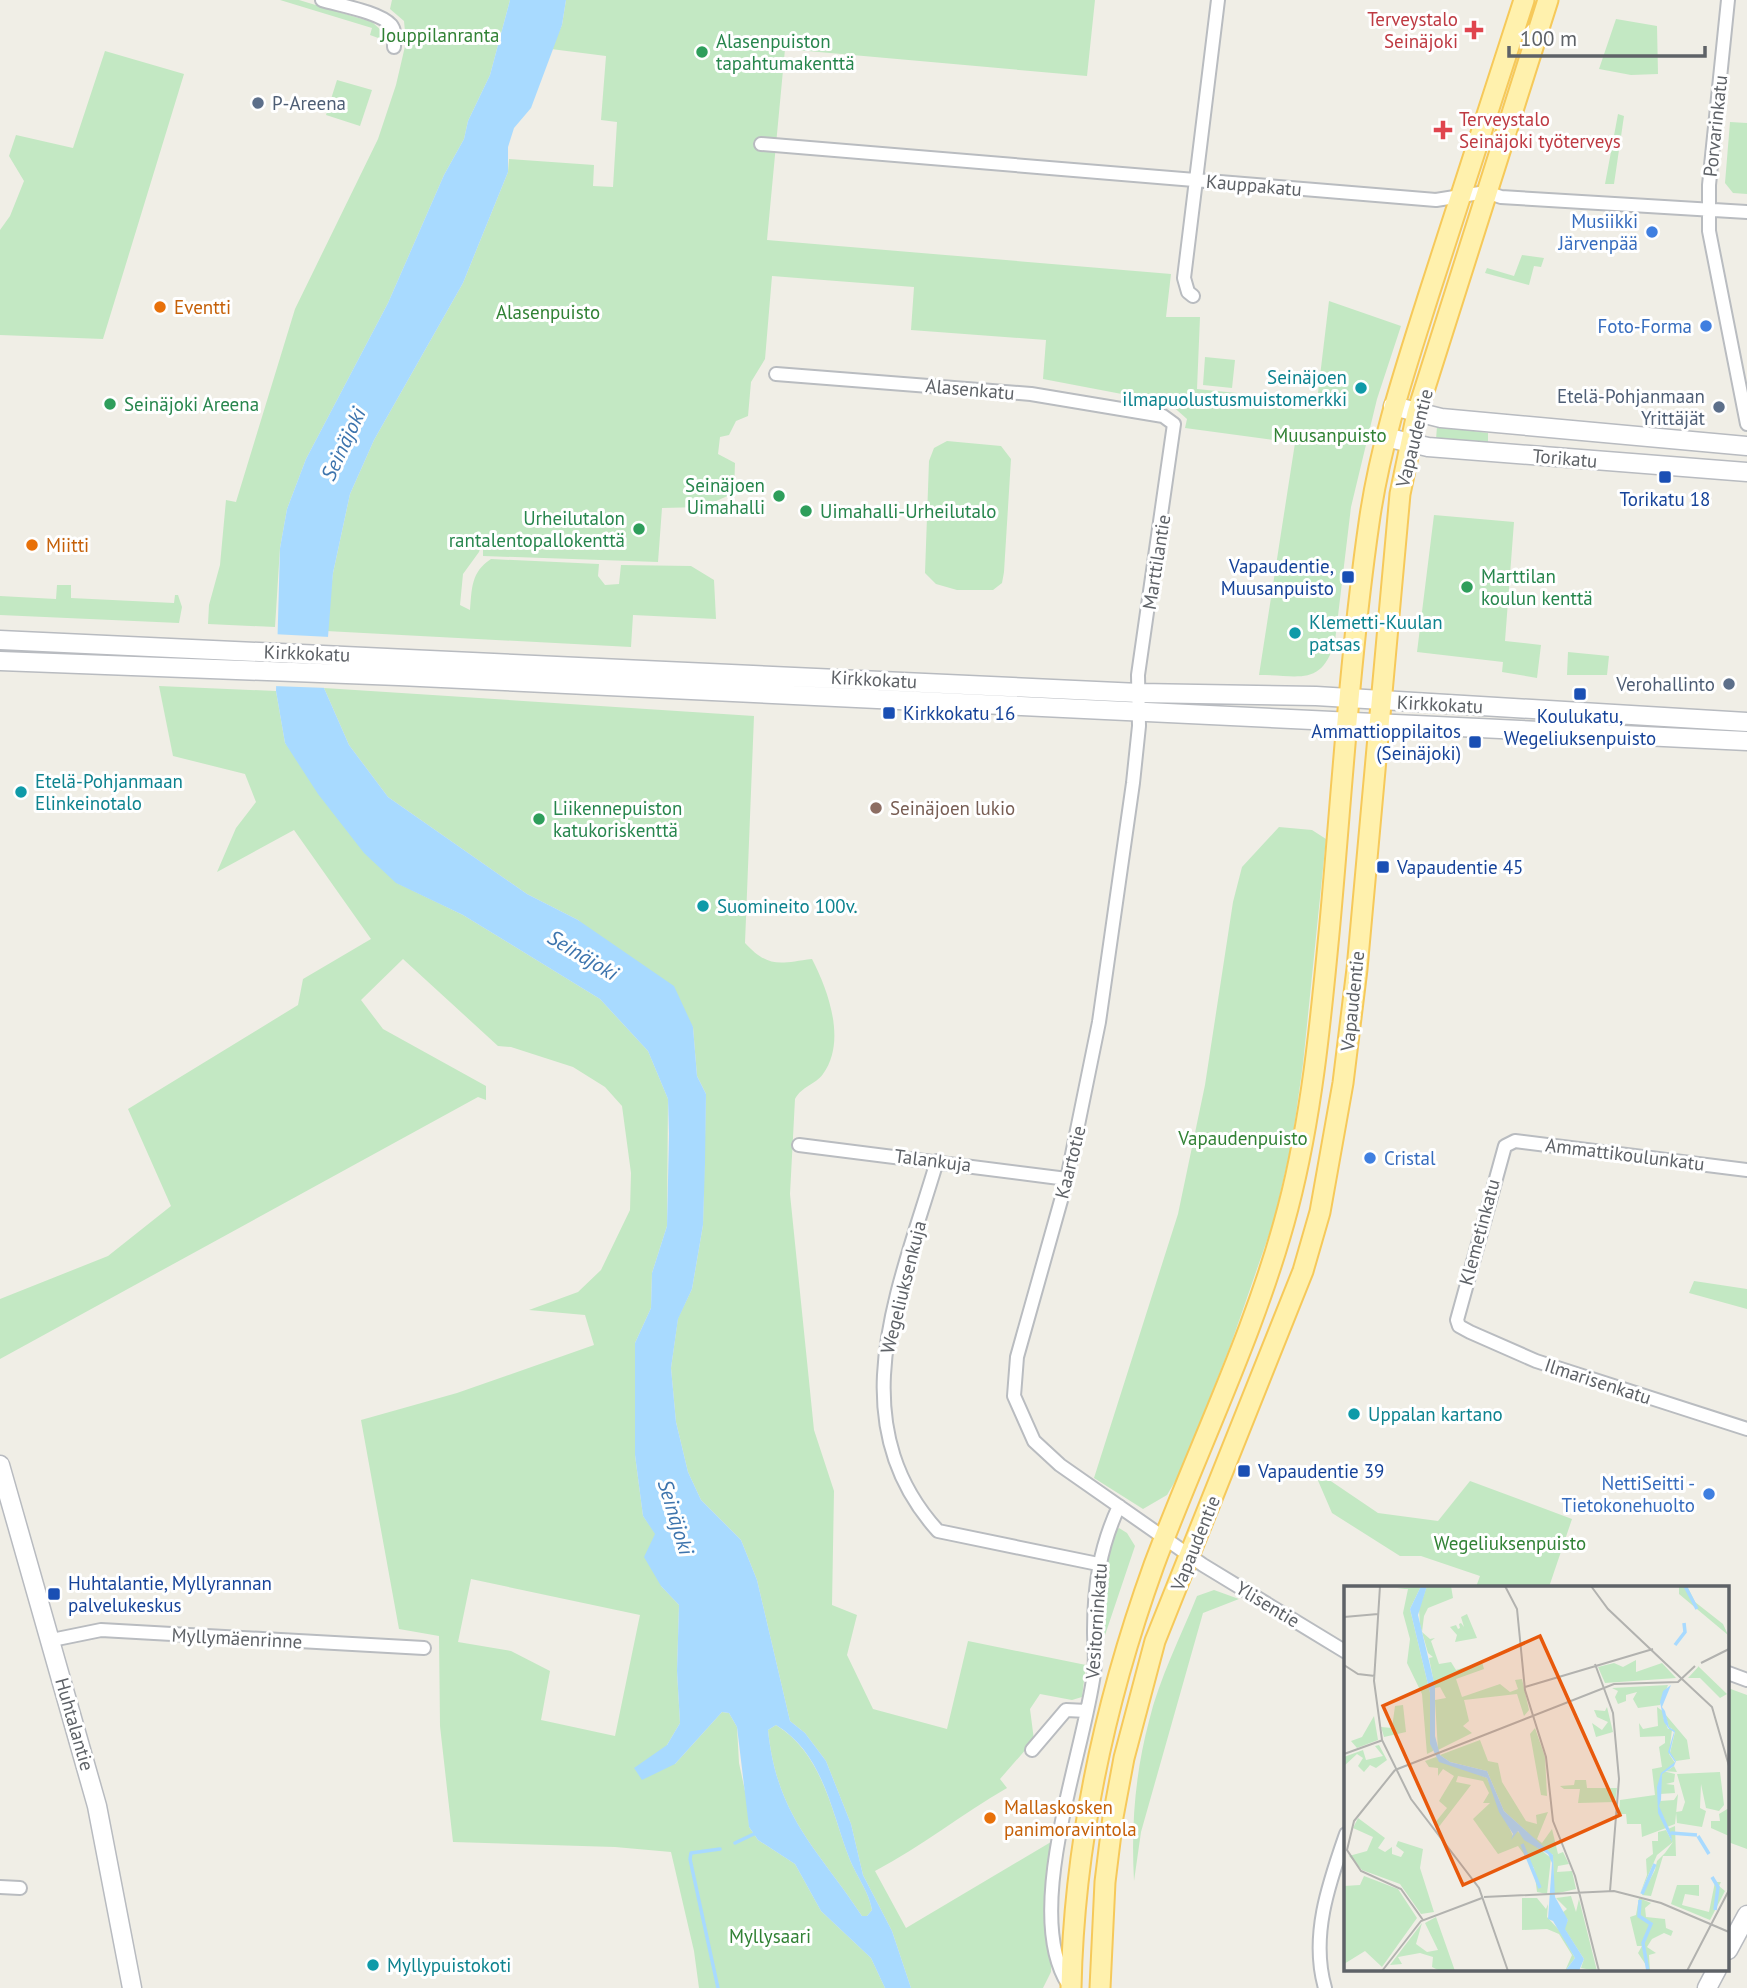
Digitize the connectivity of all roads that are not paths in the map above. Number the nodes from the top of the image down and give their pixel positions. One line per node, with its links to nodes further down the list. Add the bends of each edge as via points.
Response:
1 (322, 0): 6 (street, via 382,18 395,33)
2 (1218, 0): 8 (street)
3 (1524, 0): 10 (main road, Vapaudentie)
4 (1548, 0): 9 (main road, Vapaudentie)
5 (1728, 0): 11 (street, Porvarinkatu)
6 (394, 47)
7 (761, 145): 8 (street, Kauppakatu)
8 (1195, 180): 10 (street, Kauppakatu, via 1436,200); 13 (street, via 1184,278)
9 (1486, 192): 10 (street, Kauppakatu); 11 (street, Kauppakatu, via 1501,197); 16 (main road, Vapaudentie)
10 (1461, 196): 15 (main road, Vapaudentie)
11 (1708, 210): 12 (street, Kauppakatu); 18 (street, Porvarinkatu, via 1713,260)
12 (1747, 212)
13 (1193, 296)
14 (776, 374): 17 (street, Alasenkatu, via 1031,394)
15 (1393, 406): 16 (main road, Torikatu); 19 (main road, Vapaudentie)
16 (1418, 413): 20 (main road, Vapaudentie); 21 (main road, Torikatu)
17 (1163, 416): 25 (street, Marttilantie, via 1175,430)
18 (1747, 424)
19 (1385, 437): 20 (main road, Torikatu); 26 (main road, Vapaudentie, via 1369,524)
20 (1410, 443): 22 (main road, Torikatu); 27 (main road, Vapaudentie, via 1400,494)
21 (1747, 446)
22 (1747, 472)
23 (0, 640): 25 (main road, Kirkkokatu)
24 (0, 661): 28 (main road, Kirkkokatu)
25 (1139, 693): 26 (main road, Kirkkokatu); 28 (street, Marttilantie)
26 (1350, 698): 27 (main road, Kirkkokatu); 30 (main road, Vapaudentie)
27 (1381, 700): 29 (main road, Kirkkokatu); 31 (main road, Vapaudentie)
28 (1139, 714): 30 (main road, Kirkkokatu); 37 (street, Kaartotie, via 1099,1022)
29 (1747, 722)
30 (1348, 724): 31 (main road, Kirkkokatu); 42 (main road, Vapaudentie, via 1313,1075 1288,1208 1267,1278)
31 (1378, 726): 32 (main road, Kirkkokatu); 43 (main road, Vapaudentie, via 1357,969 1320,1212 1303,1271)
32 (1747, 741)
33 (799, 1145): 35 (street, Talankuja)
34 (1505, 1146): 36 (street, Ammattikoulunkatu, via 1516,1141); 38 (street, Klemetinkatu)
35 (937, 1161): 37 (street, Talankuja); 44 (street, Wegeliuksenkuja, via 890,1321 881,1397 887,1442 914,1499 938,1531)
36 (1747, 1170)
37 (1067, 1178): 41 (street, Kaartotie, via 1017,1357 1014,1396 1034,1441)
38 (1457, 1320): 39 (street, Ilmarisenkatu, via 1469,1332 1536,1361)
39 (1747, 1429)
40 (0, 1465): 45 (main road, Huhtalantie)
41 (1119, 1506): 42 (street, Kaartotie); 44 (street, Vesitorninkatu)
42 (1165, 1537): 43 (street, Ylisentie); 59 (main road, Vapaudentie, via 1132,1632 1096,1766 1079,1870)
43 (1190, 1556): 47 (street, Ylisentie); 60 (main road, Vapaudentie, via 1154,1642 1124,1758 1105,1882)
44 (1098, 1564): 50 (street, Vesitorninkatu, via 1095,1670)
45 (52, 1640): 46 (street, Myllymäenrinne, via 101,1630); 58 (main road, Huhtalantie, via 97,1806)
46 (424, 1648)
47 (1344, 1651)
48 (1730, 1674): 49 (street)
49 (1747, 1680)
50 (1087, 1710): 51 (street, via 1066,1710); 59 (street, Vesitorninkatu, via 1063,1820 1051,1919 1057,1964)
51 (1032, 1750)
52 (1344, 1840): 61 (street, via 1324,1904 1318,1946)
53 (0, 1887): 54 (street)
54 (20, 1888)
55 (1747, 1915): 56 (main road)
56 (1730, 1946)
57 (1716, 1970): 62 (main road)
58 (132, 1988)
59 (1071, 1988)
60 (1100, 1988)
61 (1325, 1988)
62 (1707, 1988)

